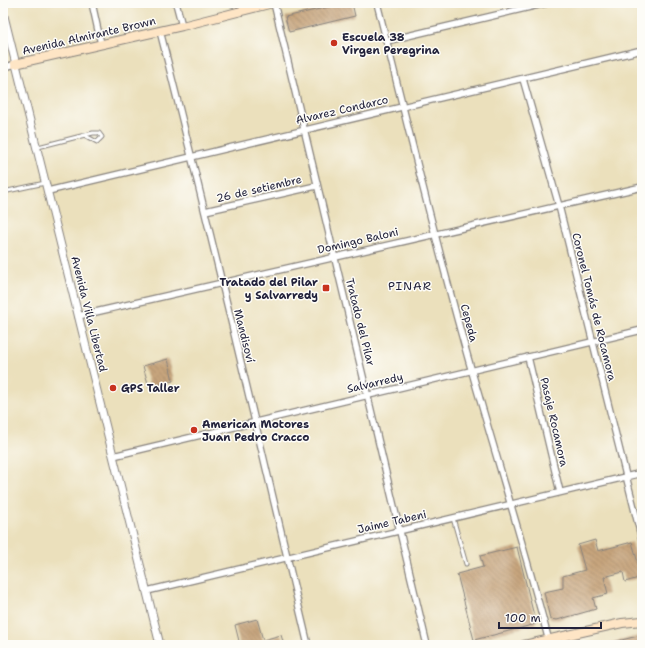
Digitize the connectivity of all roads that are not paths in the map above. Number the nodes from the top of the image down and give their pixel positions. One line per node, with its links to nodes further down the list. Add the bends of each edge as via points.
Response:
1 (92, 3): 11 (street)
2 (176, 3): 8 (street)
3 (270, 3): 8 (main road, Avenida Almirante Brown); 17 (street, Tratado del Pilar)
4 (377, 3): 10 (street, Cepeda)
5 (547, 3): 6 (street)
6 (520, 6): 10 (street)
7 (3, 12): 13 (street, Avenida Villa Libertad)
8 (182, 26): 9 (main road, Avenida Almirante Brown)
9 (160, 31): 11 (main road, Avenida Almirante Brown); 20 (street, Mandisoví)
10 (386, 40): 16 (street, Cepeda)
11 (101, 44): 13 (main road, Avenida Almirante Brown)
12 (642, 50): 15 (street, Alvarez Condarco)
13 (15, 64): 14 (street, Avenida Almirante Brown); 19 (street, Avenida Villa Libertad)
14 (3, 68)
15 (523, 79): 16 (street, Alvarez Condarco); 26 (street, Coronel Tomás de Rocamora)
16 (402, 106): 17 (street, Alvarez Condarco); 28 (street, Cepeda)
17 (303, 130): 20 (street, Alvarez Condarco); 22 (street, Tratado del Pilar)
18 (84, 135): 18 (lane, via 99,133 102,137 98,142); 19 (lane)
19 (36, 147): 21 (street, Avenida Villa Libertad)
20 (192, 156): 24 (street, Alvarez Condarco); 27 (street, Mandisoví)
21 (44, 183): 24 (street, Avenida Villa Libertad); 25 (lane)
22 (316, 186): 27 (street, 26 de setiembre); 29 (street, Tratado del Pilar)
23 (642, 187): 26 (street, Domingo Baloni)
24 (48, 191): 31 (street, Avenida Villa Libertad)
25 (3, 192)
26 (559, 206): 28 (street, Domingo Baloni); 33 (street, Coronel Tomás de Rocamora)
27 (205, 211): 30 (street, Mandisoví)
28 (435, 234): 29 (street, Domingo Baloni); 35 (street, Cepeda)
29 (334, 257): 30 (street, Domingo Baloni); 36 (street, Tratado del Pilar)
30 (221, 282): 31 (street, Domingo Baloni); 37 (street, Mandisoví)
31 (78, 316): 38 (street, Avenida Villa Libertad)
32 (642, 330): 33 (street, Salvarredy)
33 (593, 341): 34 (street, Salvarredy); 40 (street, Coronel Tomás de Rocamora)
34 (528, 357): 35 (street, Salvarredy); 41 (street, Pasaje Rocamora)
35 (472, 372): 36 (street, Salvarredy); 42 (street, Cepeda)
36 (368, 395): 37 (street, Salvarredy); 44 (street, Tratado del Pilar)
37 (254, 421): 38 (street, Salvarredy); 46 (street, Mandisoví)
38 (113, 456): 48 (street, Avenida Villa Libertad)
39 (642, 472): 40 (street, Jaime Tabeni)
40 (626, 476): 41 (street, Jaime Tabeni); 45 (street, Coronel Tomás de Rocamora)
41 (560, 492): 42 (street, Jaime Tabeni)
42 (512, 505): 43 (street, Jaime Tabeni); 52 (street, Cepeda)
43 (453, 518): 44 (street, Jaime Tabeni); 47 (lane)
44 (400, 530): 46 (street, Jaime Tabeni); 55 (street, Tratado del Pilar)
45 (642, 540)
46 (287, 557): 48 (street, Jaime Tabeni); 54 (street, Mandisoví)
47 (466, 564)
48 (147, 591): 53 (street, Avenida Villa Libertad)
49 (642, 615): 51 (main road)
50 (642, 622): 51 (main road)
51 (622, 623): 52 (main road)
52 (549, 642): 56 (main road)
53 (160, 645)
54 (308, 645)
55 (427, 645)
56 (524, 645)

